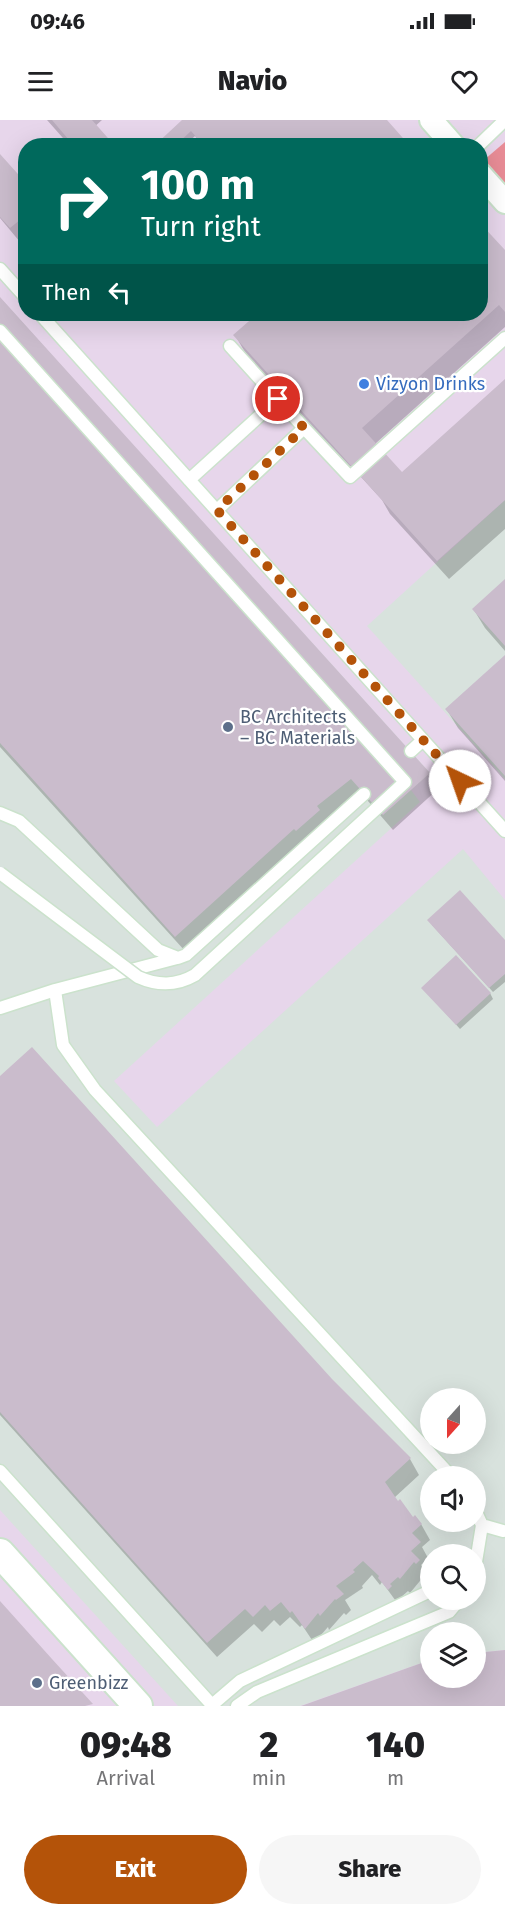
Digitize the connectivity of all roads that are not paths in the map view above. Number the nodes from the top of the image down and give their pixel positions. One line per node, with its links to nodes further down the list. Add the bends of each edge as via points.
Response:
1 (431, 120): 3 (street)
2 (505, 120): 4 (lane)
3 (447, 138)
4 (486, 138)
5 (488, 183): 6 (street)
6 (505, 202)
7 (0, 269): 8 (lane)
8 (18, 289)
9 (46, 321): 15 (lane)
10 (0, 331): 22 (lane, bridge, via 405,782 195,975 173,983 138,977)
11 (505, 338): 14 (lane, via 350,477)
12 (230, 346): 13 (lane)
13 (278, 399): 14 (lane); 15 (lane)
14 (304, 428): 16 (lane)
15 (189, 480): 16 (lane)
16 (217, 510): 17 (lane)
17 (423, 740): 18 (lane); 21 (lane)
18 (411, 751)
19 (364, 794): 23 (lane, via 186,955)
20 (0, 813): 23 (lane, via 19,821 158,950)
21 (505, 831)
22 (0, 873)
23 (178, 958): 24 (lane)
24 (56, 990): 25 (lane); 26 (lane, via 63,1045 95,1090)
25 (0, 1008)
26 (443, 1466)
27 (0, 1471): 31 (lane, via 212,1705 240,1681)
28 (486, 1526): 29 (lane)
29 (503, 1531)
30 (0, 1553): 33 (street)
31 (420, 1596)
32 (451, 1610): 34 (lane, via 256,1692)
33 (138, 1706)
34 (237, 1706)

